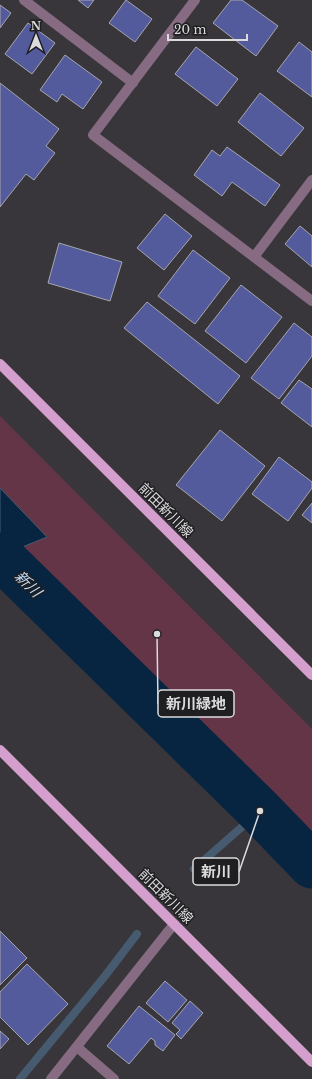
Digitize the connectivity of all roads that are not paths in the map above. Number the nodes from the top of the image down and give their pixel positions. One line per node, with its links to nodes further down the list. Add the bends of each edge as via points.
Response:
1 (24, 0): 3 (street)
2 (195, 0): 3 (street)
3 (133, 82): 5 (street, via 93,135)
4 (312, 180): 5 (street)
5 (254, 257): 6 (street)
6 (312, 301)
7 (0, 364): 8 (main road, 前田新川線)
8 (312, 675)
9 (0, 750): 10 (main road, 前田新川線)
10 (174, 924): 11 (street); 12 (main road, 前田新川線)
11 (77, 1047): 13 (street); 14 (street)
12 (312, 1062)
13 (51, 1079)
14 (114, 1079)

